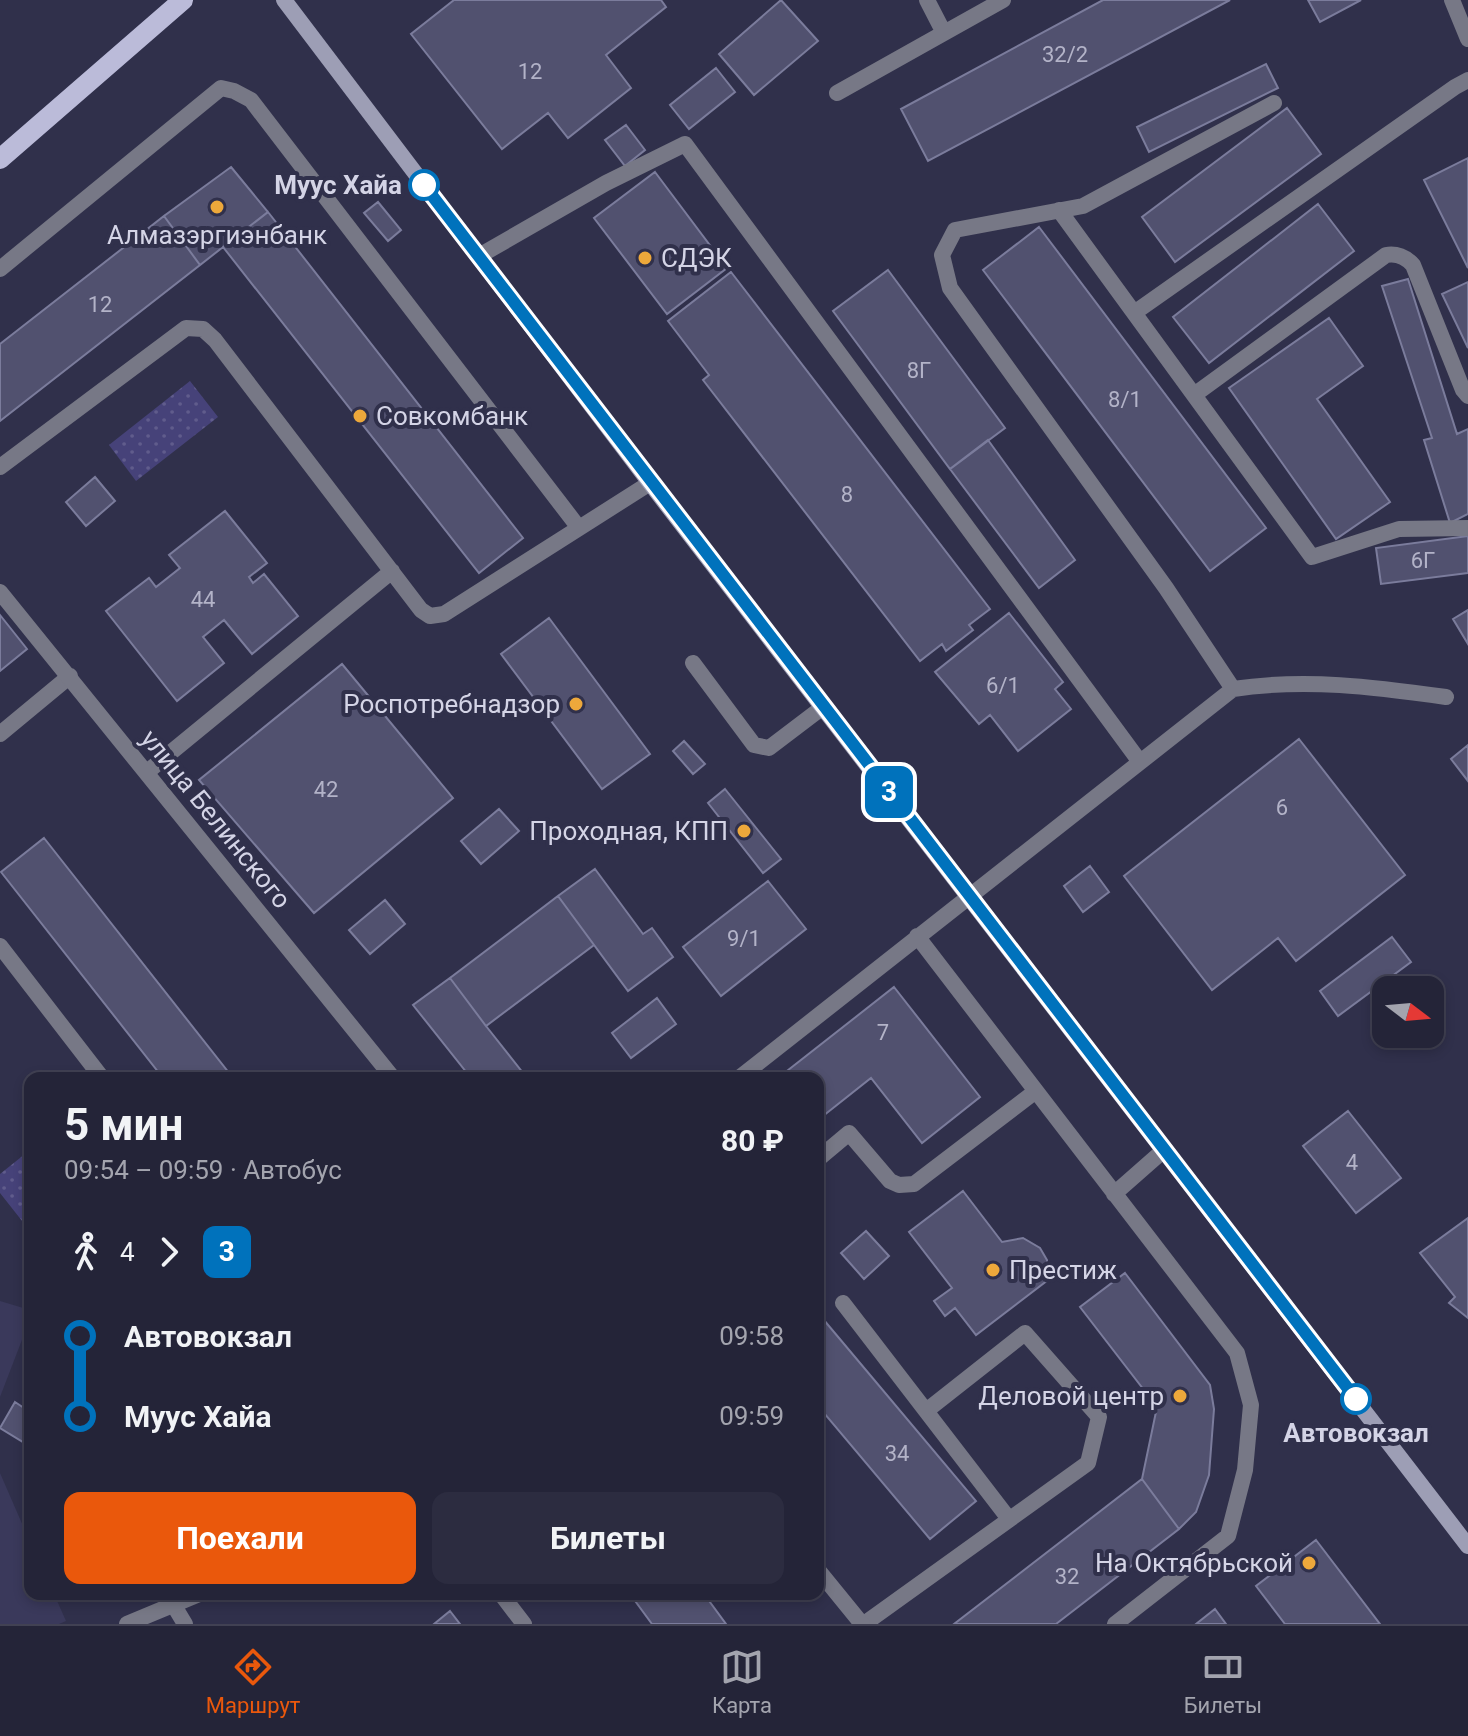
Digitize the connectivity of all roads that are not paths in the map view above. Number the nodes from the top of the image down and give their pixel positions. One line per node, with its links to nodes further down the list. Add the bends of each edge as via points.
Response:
1 (183, 0): 11 (main road)
2 (284, 0): 13 (main road)
3 (927, 0): 6 (street)
4 (1003, 0): 6 (street)
5 (1452, 0): 7 (street)
6 (944, 33): 9 (street)
7 (1468, 39)
8 (1468, 80): 15 (street)
9 (837, 93)
10 (1274, 103): 12 (street, via 1083,206)
11 (0, 159)
12 (1059, 210): 15 (street); 26 (street, via 955,230 942,255 950,288)
13 (479, 256): 19 (main road); 30 (street, via 685,144)
14 (0, 269): 20 (street, via 221,88 242,94)
15 (1134, 313): 16 (street)
16 (1194, 395): 17 (street, via 1392,254 1413,265); 21 (street, via 1312,557 1399,529)
17 (1468, 396)
18 (0, 467): 22 (street, via 186,328 203,329)
19 (650, 483): 20 (street); 28 (main road)
20 (579, 528): 22 (street, via 444,614 430,616 421,610)
21 (1468, 528)
22 (392, 571): 31 (street)
23 (0, 592): 25 (street, улица Белинского)
24 (693, 663): 28 (street, via 754,745 769,748)
25 (70, 676): 29 (street); 31 (street, улица Белинского)
26 (1233, 689): 27 (street, via 1305,682); 30 (street)
27 (1446, 697)
28 (823, 707): 32 (main road)
29 (0, 734)
30 (1140, 762): 32 (street)
31 (147, 772): 36 (street, улица Белинского)
32 (969, 895): 33 (street); 39 (main road)
33 (917, 936): 37 (street); 38 (street)
34 (0, 946): 35 (street)
35 (97, 1072)
36 (388, 1072)
37 (747, 1072)
38 (1036, 1091): 40 (street, via 914,1184 890,1181 849,1133); 41 (street)
39 (1164, 1150): 41 (street); 45 (main road)
40 (824, 1154)
41 (1114, 1194): 54 (street, via 1237,1353 1251,1405 1245,1470 1228,1536)
42 (843, 1303): 43 (street)
43 (926, 1411): 44 (street); 44 (street, via 1025,1333 1099,1417 1088,1463)
44 (1009, 1519): 53 (street)
45 (1468, 1546)
46 (824, 1577): 53 (street)
47 (168, 1600): 50 (street)
48 (171, 1600): 51 (street)
49 (506, 1600): 52 (street)
50 (127, 1624)
51 (185, 1624)
52 (524, 1624)
53 (863, 1624)
54 (1115, 1624)

